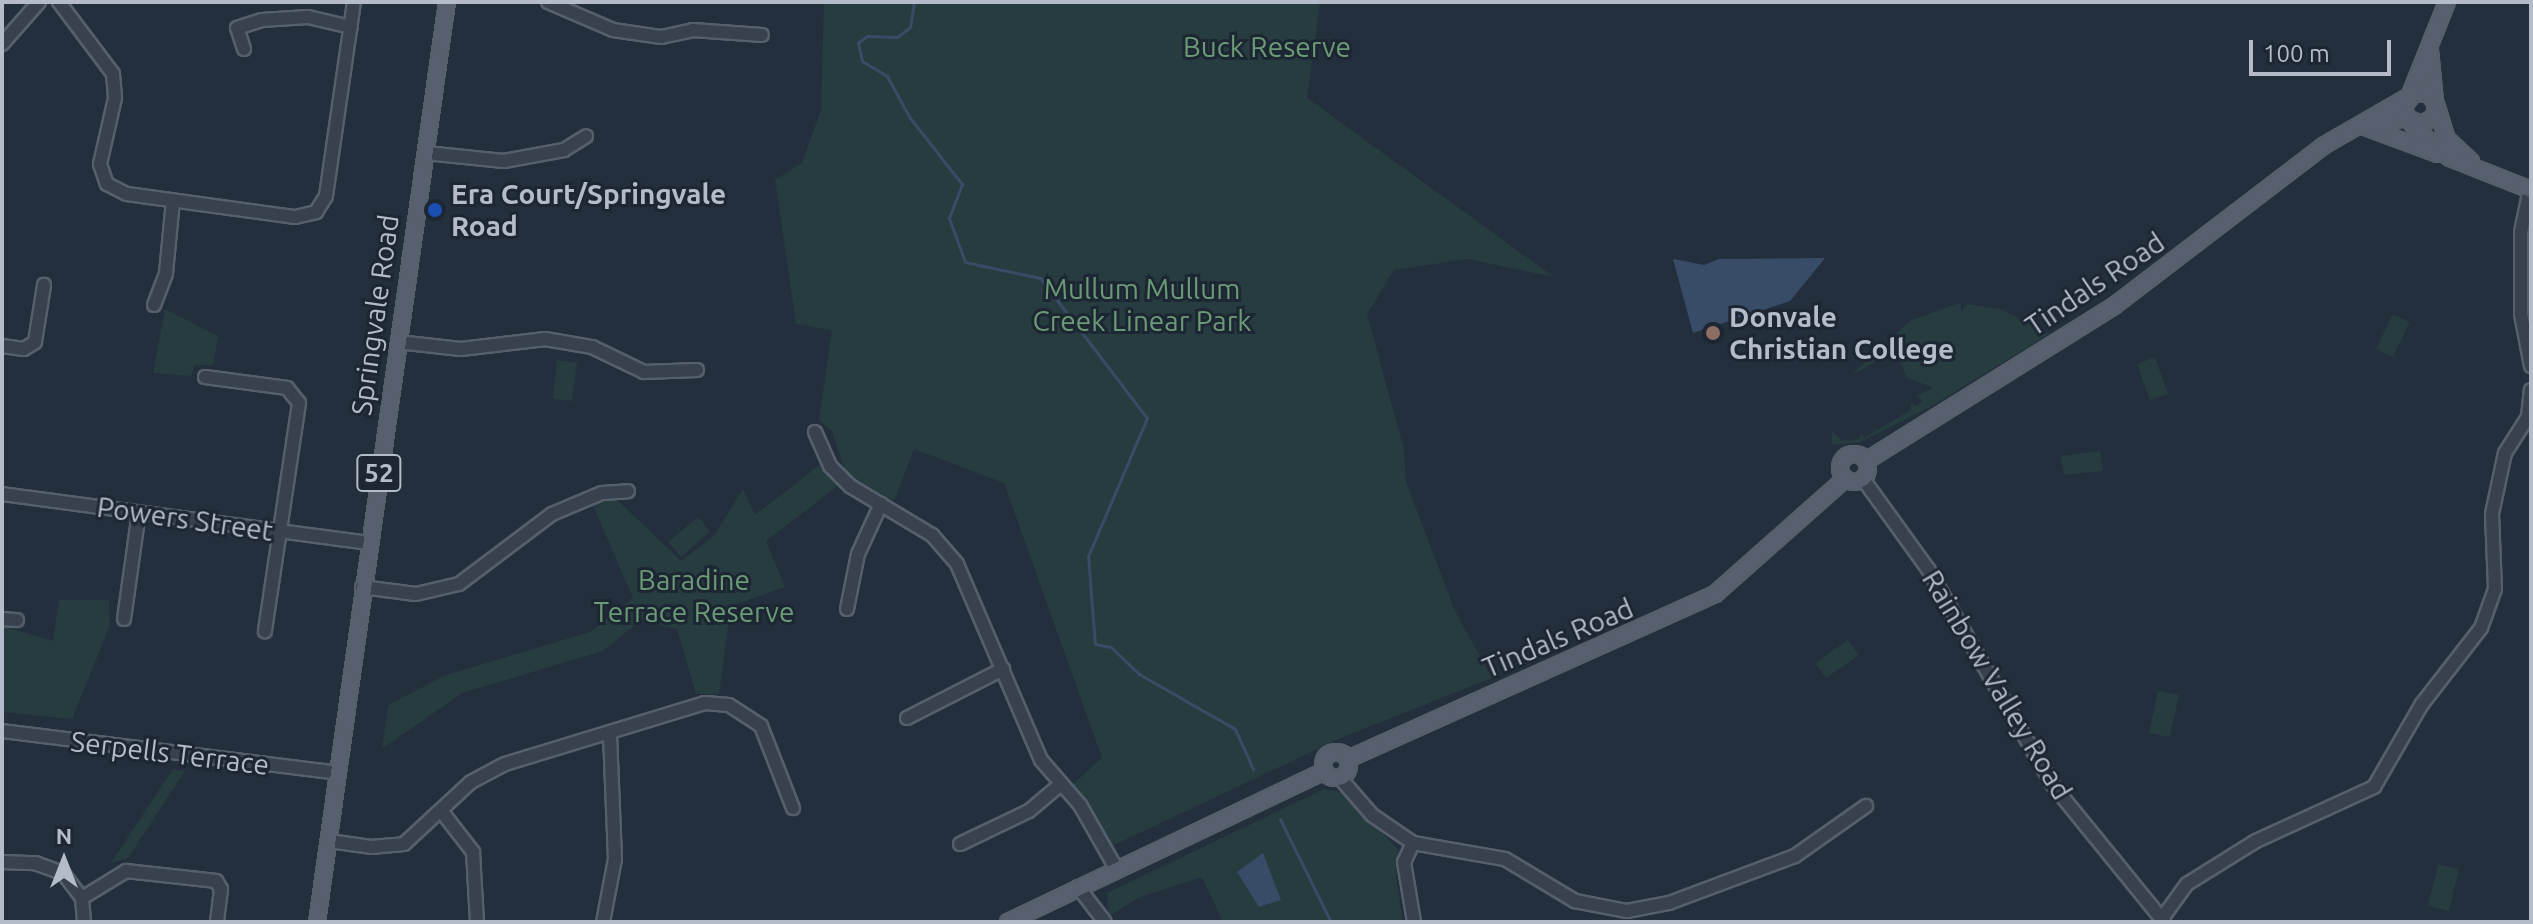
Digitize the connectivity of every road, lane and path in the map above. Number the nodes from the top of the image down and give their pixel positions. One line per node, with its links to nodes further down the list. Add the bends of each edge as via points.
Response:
1 (59, 2): 22 (street, via 113,74 104,180 119,193)
2 (354, 2): 7 (street)
3 (447, 2): 18 (main road, Springvale Road / 52)
4 (548, 2): 8 (street, via 613,30 661,37 693,30)
5 (2447, 2): 10 (main road)
6 (37, 3): 9 (street)
7 (351, 27): 11 (street, via 308,17 262,20 237,28); 22 (street, via 327,191 318,209 295,217)
8 (762, 35)
9 (2, 44)
10 (2430, 46): 12 (main road); 13 (main road)
11 (244, 49)
12 (2409, 97): 13 (main road, via 2426,93); 14 (main road); 16 (main road, Tindals Road)
13 (2436, 105): 14 (main road, Tindals Road, via 2425,123); 20 (main road, via 2450,143)
14 (2408, 119): 15 (main road, Tindals Road); 19 (main road)
15 (2365, 127): 16 (main road, Tindals Road); 19 (main road)
16 (2342, 134): 32 (main road, Tindals Road, via 2114,306)
17 (586, 136): 18 (street, via 564,150 504,161)
18 (426, 153): 25 (main road, Springvale Road / 52)
19 (2450, 158): 20 (main road)
20 (2478, 167): 21 (main road)
21 (2531, 190): 27 (street, via 2521,232 2521,314)
22 (173, 200): 24 (street, via 166,273)
23 (44, 285): 26 (street, via 35,342 24,349)
24 (154, 305)
25 (398, 342): 28 (street, via 461,349 545,339 592,347 644,372); 40 (main road, Springvale Road / 52)
26 (2, 346)
27 (2531, 366)
28 (697, 370)
29 (205, 377): 39 (street, via 295,393 299,432)
30 (2531, 390): 66 (street, via 2528,417 2505,453 2492,514 2495,589 2481,628 2422,704 2374,787 2256,841 2187,884)
31 (815, 432): 37 (street, via 830,466)
32 (1866, 461): 33 (main road, Tindals Road, via 1845,458); 34 (main road)
33 (1845, 479): 34 (main road); 51 (main road, Tindals Road, via 1754,564 1694,607)
34 (1863, 479): 66 (street, Rainbow Valley Road, via 1928,569 2052,784 2152,912)
35 (628, 491): 41 (street, via 592,496 552,514 459,584 416,594)
36 (2, 494): 38 (street, Powers Street)
37 (881, 504): 42 (street, via 858,554); 47 (street, via 932,535 957,564)
38 (139, 512): 39 (street, Powers Street); 44 (street)
39 (279, 533): 40 (street, Powers Street); 46 (street)
40 (369, 543): 41 (main road, Springvale Road / 52)
41 (362, 587): 53 (main road, Springvale Road / 52)
42 (847, 609)
43 (2, 619): 45 (street)
44 (124, 619)
45 (17, 620)
46 (265, 631)
47 (1003, 669): 48 (street); 55 (street, via 1041,760)
48 (907, 718)
49 (2, 731): 53 (street, Serpells Terrace)
50 (610, 732): 57 (street, via 686,706 729,705 761,726); 58 (street, via 505,764 471,782); 71 (street, via 615,859)
51 (1348, 759): 52 (main road, Tindals Road, via 1330,753); 54 (main road, via 1348,770)
52 (1324, 771): 54 (main road); 63 (main road)
53 (337, 773): 59 (main road, Springvale Road / 52)
54 (1340, 778): 60 (street, via 1372,815)
55 (1061, 784): 61 (street, via 1029,811); 63 (street, via 1098,831)
56 (1866, 806): 60 (street, via 1795,856 1669,903 1627,911 1575,901 1505,859)
57 (793, 808)
58 (442, 812): 59 (street, via 404,844 371,847); 70 (street, via 473,852)
59 (329, 841): 69 (main road, Springvale Road / 52)
60 (1413, 843): 74 (street, via 1404,862)
61 (960, 844)
62 (2, 862): 65 (street, via 53,868)
63 (1116, 868): 64 (main road)
64 (1078, 887): 72 (main road); 73 (street)
65 (82, 898): 67 (street); 68 (street, via 126,871 216,881 221,889)
66 (2164, 919)
67 (84, 922)
68 (217, 922)
69 (317, 922)
70 (477, 922)
71 (603, 922)
72 (1008, 922)
73 (1105, 922)
74 (1414, 922)

